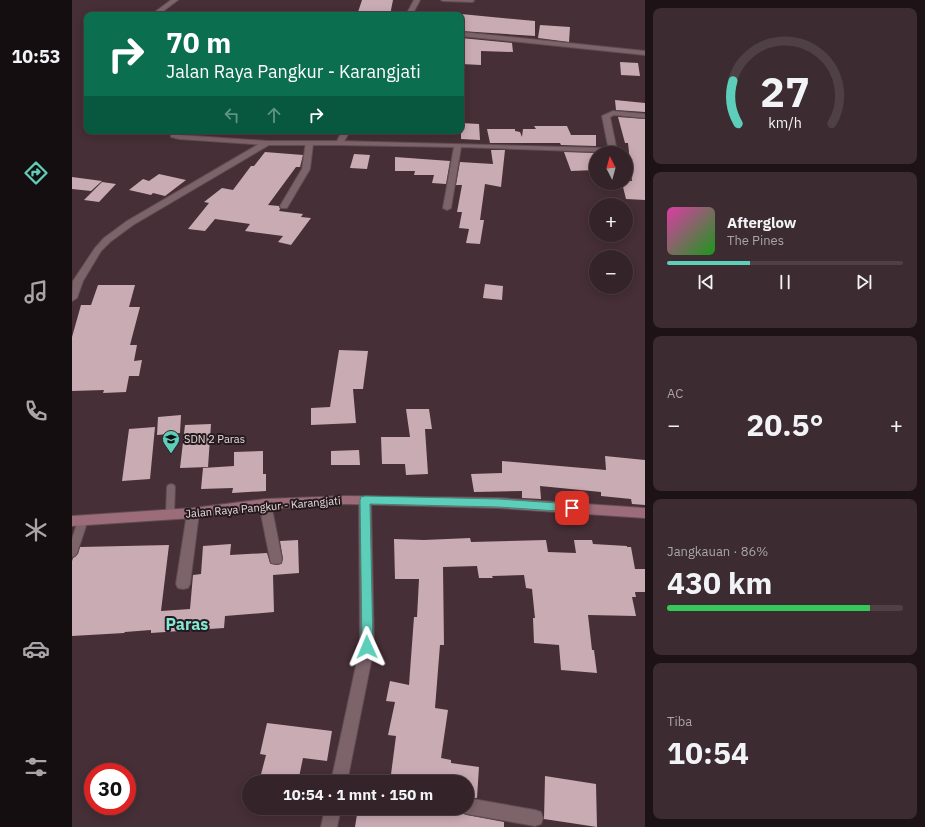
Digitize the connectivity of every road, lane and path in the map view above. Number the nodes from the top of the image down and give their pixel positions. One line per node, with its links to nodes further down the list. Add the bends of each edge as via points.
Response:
1 (175, 0): 5 (street)
2 (417, 0): 6 (street)
3 (443, 0): 4 (lane)
4 (472, 2)
5 (158, 12)
6 (411, 12)
7 (464, 34): 8 (street)
8 (645, 53)
9 (645, 116): 15 (street, via 613,113 606,116 612,146 605,150)
10 (174, 134): 12 (street, via 179,137)
11 (344, 134): 13 (street)
12 (267, 143): 14 (street); 18 (street, via 130,223 107,240 78,281)
13 (340, 143): 14 (street); 15 (street)
14 (309, 144): 16 (street, via 306,169)
15 (458, 145): 17 (street)
16 (284, 206)
17 (447, 208)
18 (72, 298)
19 (171, 487): 24 (lane)
20 (365, 500): 21 (main road, Jalan Raya Pangkur - Karangjati); 23 (main road, Jalan Raya Pangkur - Karangjati, via 498,503); 29 (street, via 367,647)
21 (265, 504): 22 (main road, Jalan Raya Pangkur - Karangjati); 27 (street)
22 (193, 512): 24 (main road, Jalan Raya Pangkur - Karangjati); 28 (street)
23 (645, 513)
24 (170, 514): 25 (main road, Jalan Raya Pangkur - Karangjati)
25 (77, 521): 26 (lane)
26 (72, 553)
27 (276, 559)
28 (183, 584)
29 (340, 775)
30 (474, 807): 32 (street)
31 (333, 815): 33 (street)
32 (535, 818)
33 (330, 827)

